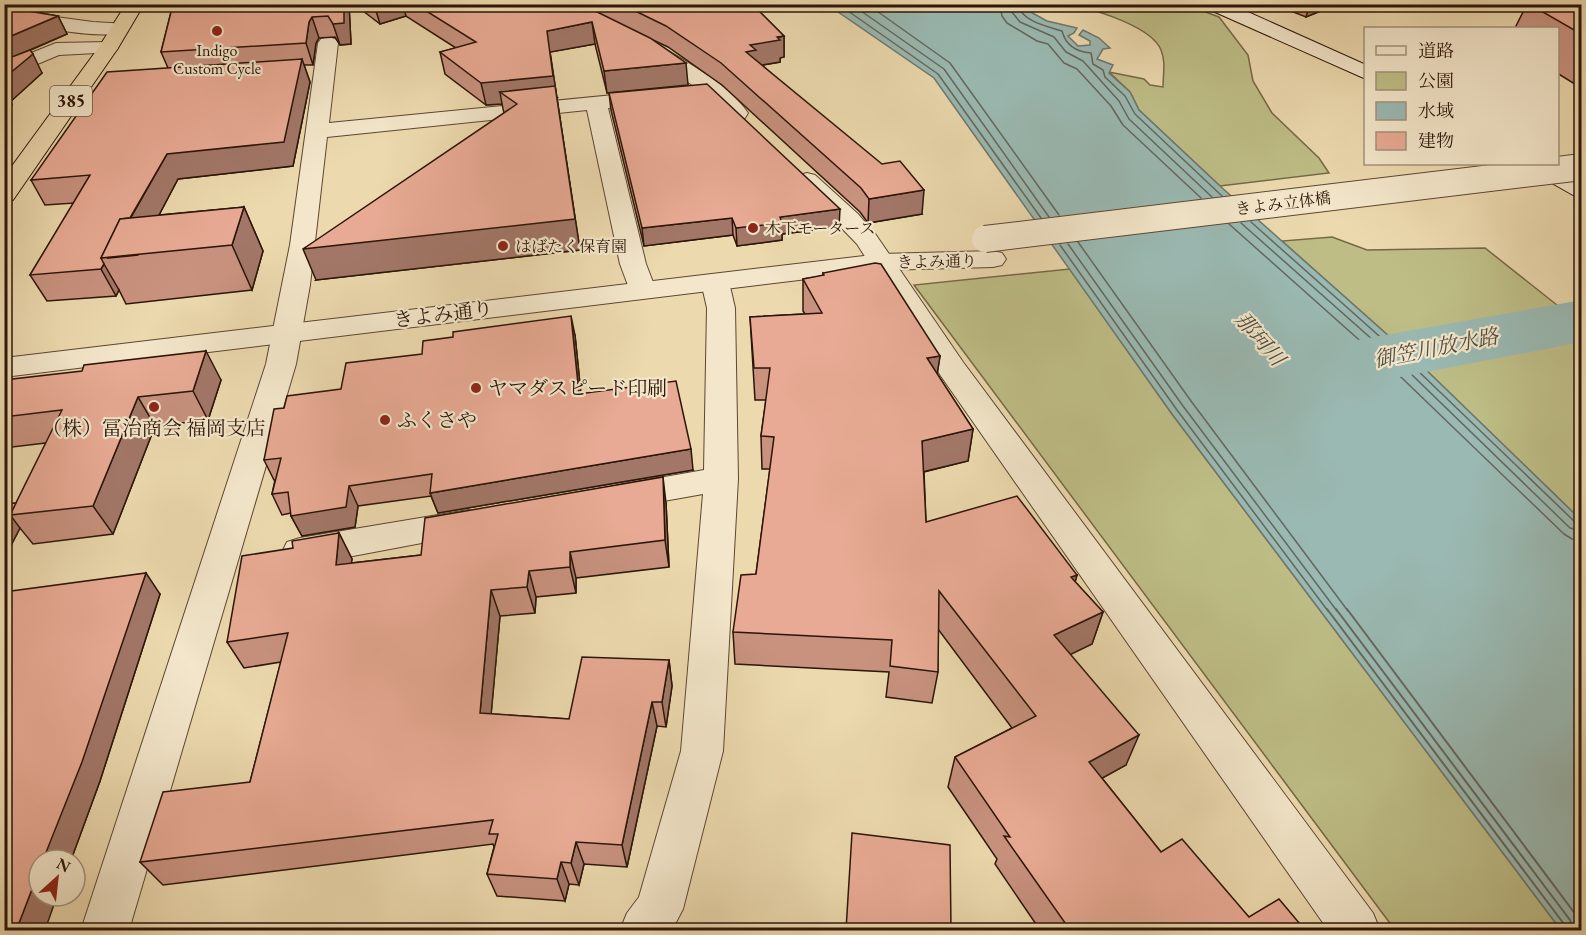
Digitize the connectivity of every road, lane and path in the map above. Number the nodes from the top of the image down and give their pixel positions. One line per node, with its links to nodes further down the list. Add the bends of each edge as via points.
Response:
1 (135, 4): 4 (highway, 385)
2 (1212, 4): 9 (street)
3 (4, 15): 4 (street, via 93,28)
4 (120, 28): 7 (highway, 385)
5 (630, 38): 10 (street, via 660,52)
6 (328, 43): 12 (street, via 312,74)
7 (108, 48): 8 (street, via 56,49); 18 (highway, 385, via 91,87)
8 (4, 72)
9 (1364, 73)
10 (714, 92): 11 (street); 13 (street)
11 (596, 103): 12 (street); 22 (street)
12 (318, 131): 23 (street)
13 (756, 131)
14 (790, 163): 20 (street, via 849,219)
15 (1537, 165): 17 (street)
16 (1581, 167): 19 (street, きよみ立体橋, bridge)
17 (1581, 188): 19 (street, きよみ立体橋)
18 (4, 195)
19 (989, 249): 20 (street, きよみ通り)
20 (881, 262): 21 (street, きよみ通り); 31 (street, via 952,369)
21 (715, 282): 22 (street, きよみ通り); 25 (street, via 721,308)
22 (642, 290): 23 (street, きよみ通り)
23 (288, 334): 24 (street, きよみ通り); 28 (street)
24 (4, 368)
25 (721, 479): 26 (street); 30 (street, via 702,751 659,909)
26 (592, 502)
27 (498, 518): 28 (street)
28 (248, 562): 29 (street)
29 (105, 930)
30 (644, 930)
31 (1356, 930)

